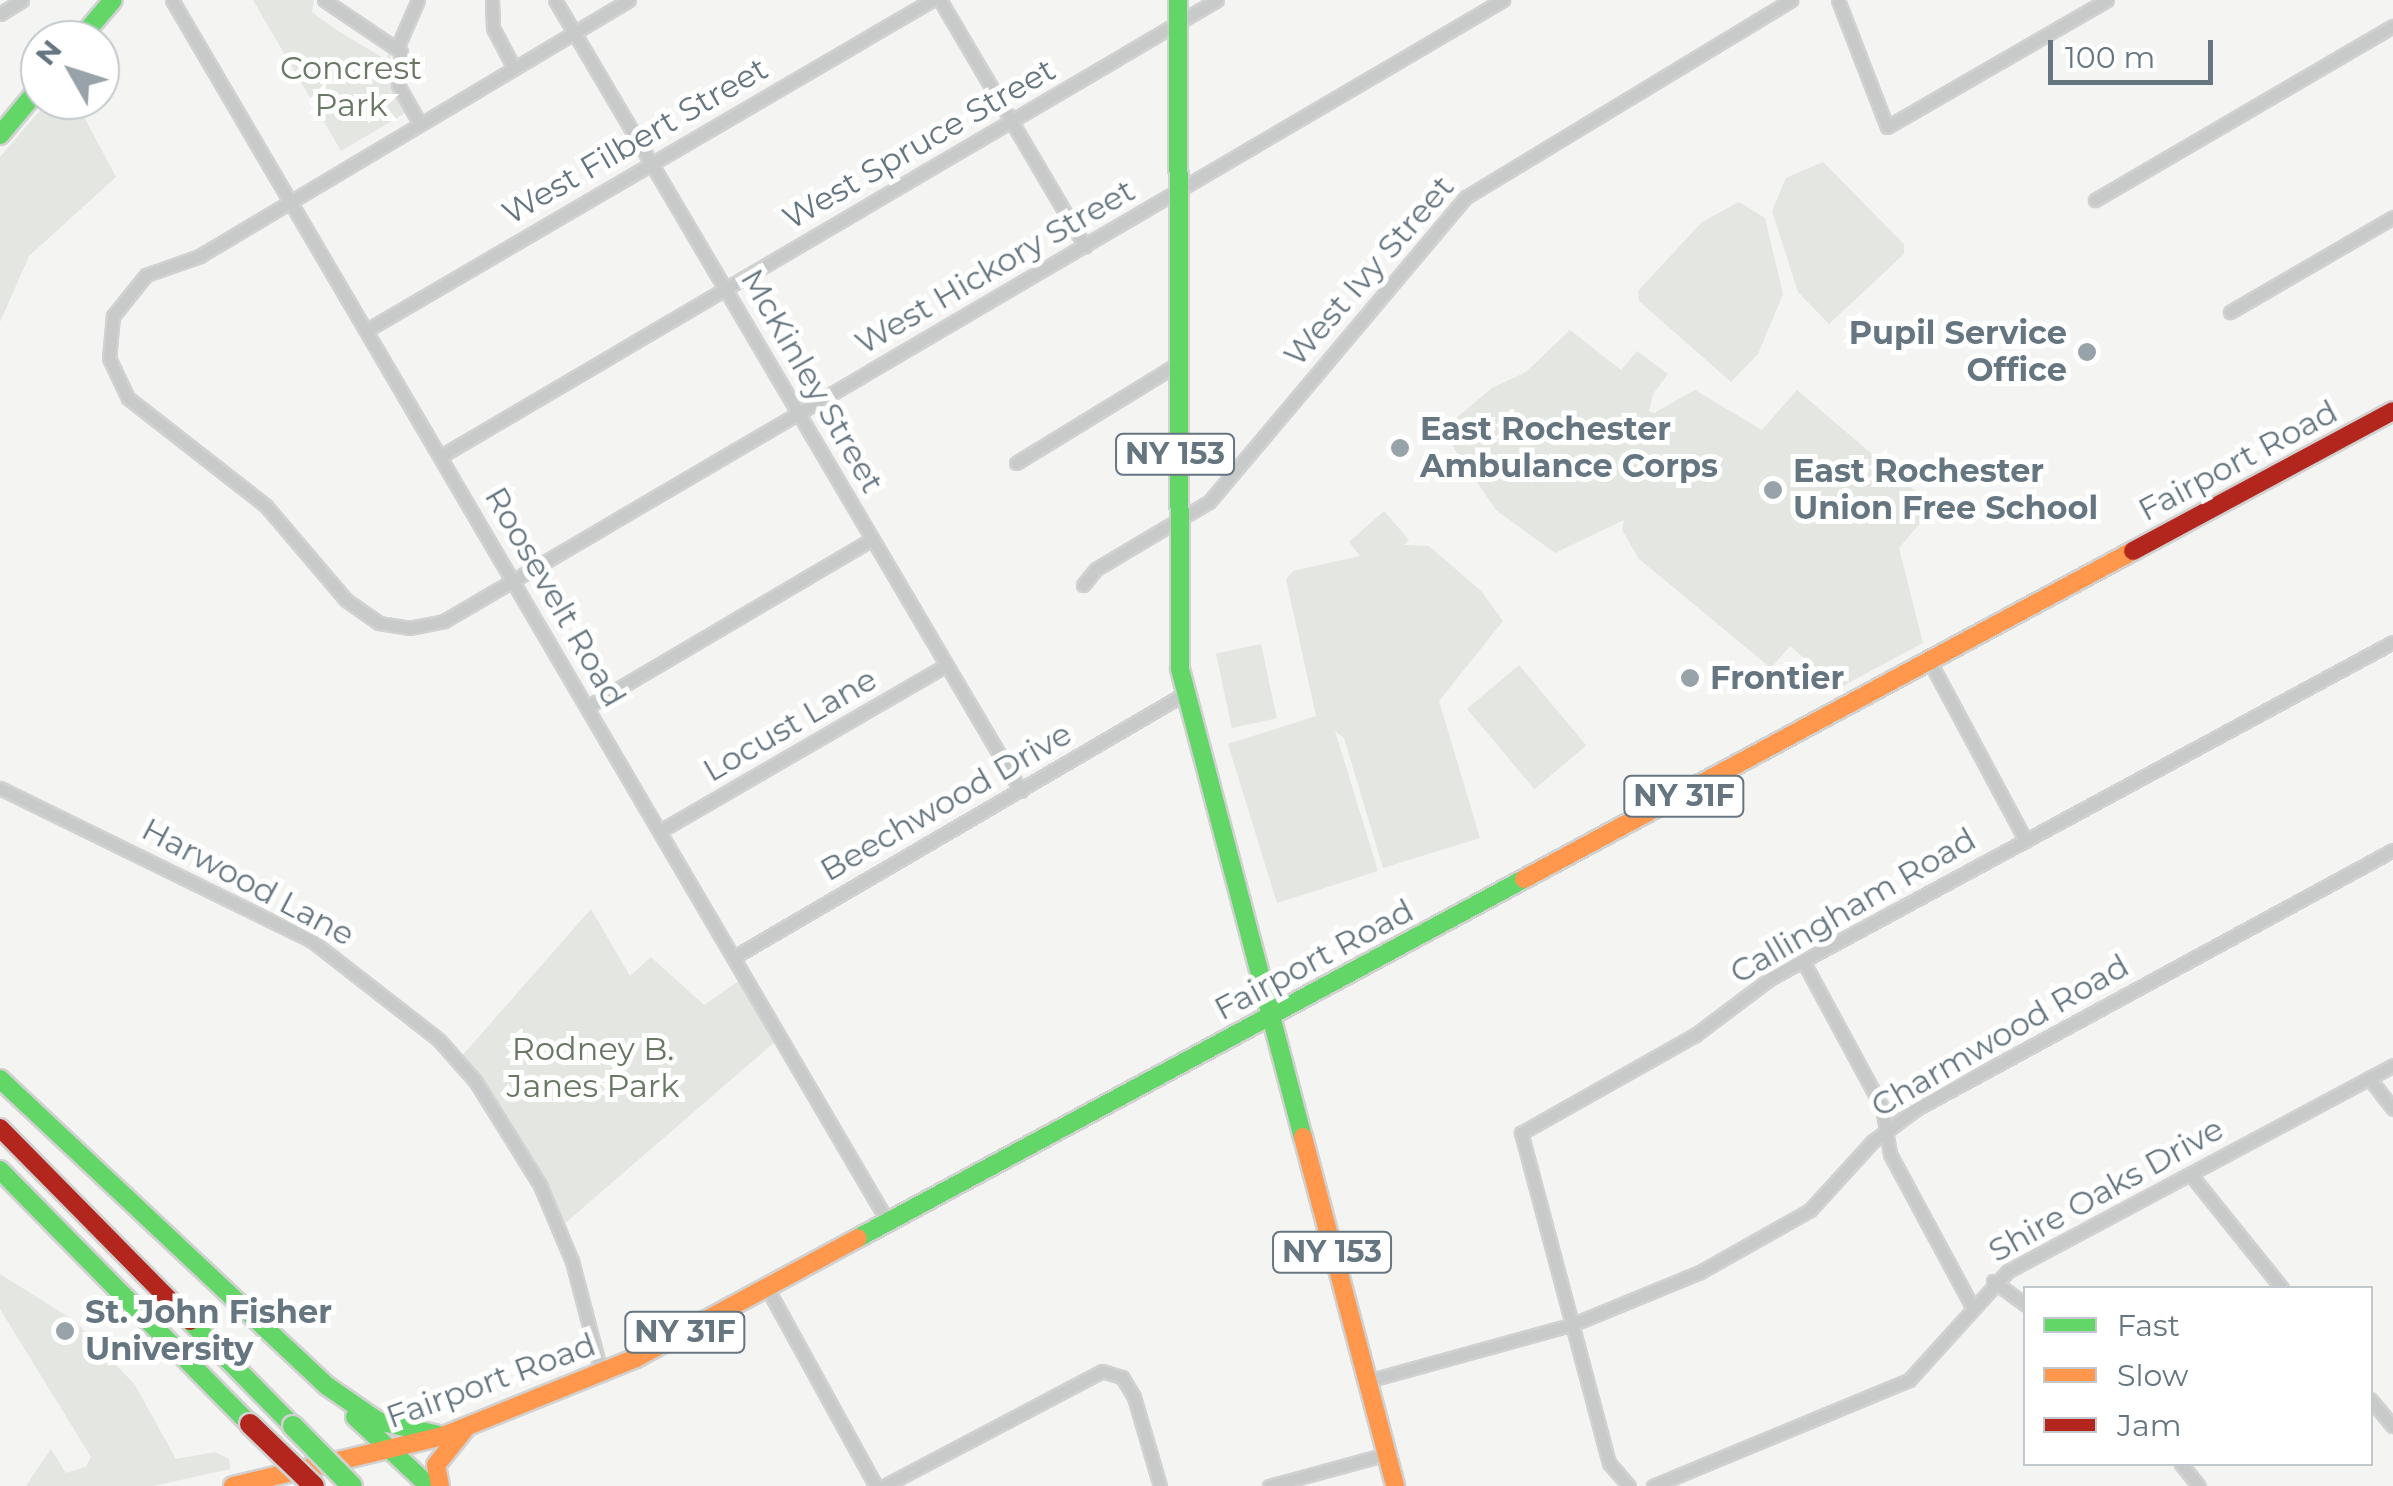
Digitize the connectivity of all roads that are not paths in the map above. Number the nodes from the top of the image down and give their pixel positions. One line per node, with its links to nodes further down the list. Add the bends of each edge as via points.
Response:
1 (22, 0): 17 (street)
2 (112, 0): 18 (main road)
3 (172, 0): 31 (street, Roosevelt Road)
4 (324, 0): 22 (street)
5 (418, 0): 22 (street)
6 (492, 0): 23 (street, via 493,28)
7 (555, 0): 21 (street, McKinley Street)
8 (629, 0): 21 (street, West Hickory Street)
9 (932, 0): 28 (street, West Filbert Street)
10 (940, 0): 25 (street)
11 (1178, 0): 19 (main road, NY 153)
12 (1217, 0): 19 (street, West Spruce Street)
13 (1503, 0): 29 (street, West Hickory Street)
14 (1791, 0): 42 (street, West Ivy Street, via 1466,197 1209,502)
15 (1838, 0): 16 (street, via 1888,127)
16 (2107, 0)
17 (0, 14)
18 (96, 20)
19 (1178, 23): 25 (street, West Spruce Street); 29 (main road, NY 153)
20 (2393, 26): 30 (street)
21 (574, 32): 23 (street, West Hickory Street); 28 (street, McKinley Street)
22 (396, 48): 26 (street, via 404,64 398,84)
23 (514, 68): 26 (street, West Hickory Street)
24 (20, 111): 27 (main road)
25 (1012, 122): 33 (street); 34 (street, West Spruce Street)
26 (420, 124): 31 (street, West Hickory Street)
27 (0, 135)
28 (652, 164): 34 (street, McKinley Street); 36 (street, West Filbert Street)
29 (1178, 191): 33 (street, West Hickory Street); 37 (main road, NY 153)
30 (2096, 200)
31 (290, 201): 36 (street, Roosevelt Road); 44 (street, West Hickory Street, via 200,256 146,276 126,294 108,348 121,390 266,506 370,619 400,628 437,624)
32 (2393, 217): 35 (street)
33 (1085, 246): 39 (street, West Hickory Street)
34 (726, 289): 39 (street, McKinley Street); 40 (street, West Spruce Street)
35 (2230, 312)
36 (366, 330): 40 (street, Roosevelt Road)
37 (1176, 365): 41 (street); 42 (main road, NY 153)
38 (2393, 411): 47 (main road, Fairport Road / NY 31F)
39 (800, 414): 43 (street, McKinley Street); 44 (street, West Hickory Street)
40 (441, 456): 44 (street, Roosevelt Road)
41 (1016, 462)
42 (1176, 523): 45 (street, West Ivy Street, via 1096,569); 49 (main road, NY 153, via 1176,643)
43 (872, 540): 48 (street, McKinley Street); 50 (street)
44 (514, 581): 50 (street, Roosevelt Road)
45 (1083, 584)
46 (2393, 642): 54 (street, Callingham Road)
47 (1930, 662): 54 (street); 58 (main road, Fairport Road / NY 31F)
48 (946, 665): 52 (street, McKinley Street); 53 (street, Locust Lane)
49 (1184, 694): 52 (street, Beechwood Drive); 58 (main road, NY 153)
50 (587, 707): 53 (street, Roosevelt Road)
51 (0, 788): 74 (street, Harwood Lane, via 312,942 428,1029 476,1082 540,1185 572,1261)
52 (1021, 790): 56 (street, Beechwood Drive)
53 (660, 832): 56 (street, Roosevelt Road)
54 (2026, 841): 57 (street, Callingham Road)
55 (2393, 850): 64 (street, Charmwood Road)
56 (734, 957): 67 (street, Roosevelt Road)
57 (1802, 961): 64 (street, via 1882,1108); 73 (street, Callingham Road, via 1695,1035 1521,1134)
58 (1269, 1018): 67 (main road, Fairport Road / NY 31F); 75 (main road, NY 153)
59 (2393, 1065): 60 (street, Shire Oaks Drive)
60 (2369, 1078): 62 (street); 66 (street, Shire Oaks Drive)
61 (0, 1079): 76 (main road)
62 (2393, 1109)
63 (0, 1128): 87 (main road, bridge)
64 (1885, 1130): 72 (street, via 1890,1154); 73 (street, Charmwood Road, via 1798,1218 1700,1272)
65 (0, 1170): 86 (main road, bridge)
66 (2192, 1175): 68 (street, Shire Oaks Drive); 69 (street)
67 (888, 1222): 70 (main road, Fairport Road / NY 31F)
68 (1993, 1281): 71 (street); 72 (street, Shire Oaks Drive)
69 (2280, 1286)
70 (768, 1288): 74 (main road, Fairport Road / NY 31F); 90 (street)
71 (2023, 1303)
72 (1972, 1306): 96 (street, Shire Oaks Drive, via 1942,1350 1909,1380)
73 (1571, 1325): 75 (street, Charmwood Road); 95 (street, via 1610,1464)
74 (602, 1375): 79 (main road, Fairport Road / NY 31F)
75 (1367, 1382): 82 (main road, NY 153)
76 (326, 1386): 80 (main road, via 378,1421); 81 (main road)
77 (2373, 1403): 78 (street)
78 (2393, 1426)
79 (465, 1428): 80 (main road, Fairport Road / NY 31F); 89 (main road, via 438,1462)
80 (443, 1436): 81 (main road, Fairport Road / NY 31F)
81 (392, 1450): 84 (main road, Fairport Road / NY 31F); 88 (main road)
82 (1387, 1454): 93 (street); 94 (main road, NY 153)
83 (2183, 1466): 97 (street)
84 (255, 1483): 85 (main road, Fairport Road / NY 31F)
85 (233, 1486)
86 (314, 1486)
87 (352, 1486)
88 (428, 1486)
89 (440, 1486)
90 (876, 1486)
91 (884, 1486): 92 (street, via 1102,1371 1122,1378 1134,1397)
92 (1160, 1486)
93 (1269, 1486)
94 (1396, 1486)
95 (1628, 1486)
96 (1652, 1486)
97 (2199, 1486)

